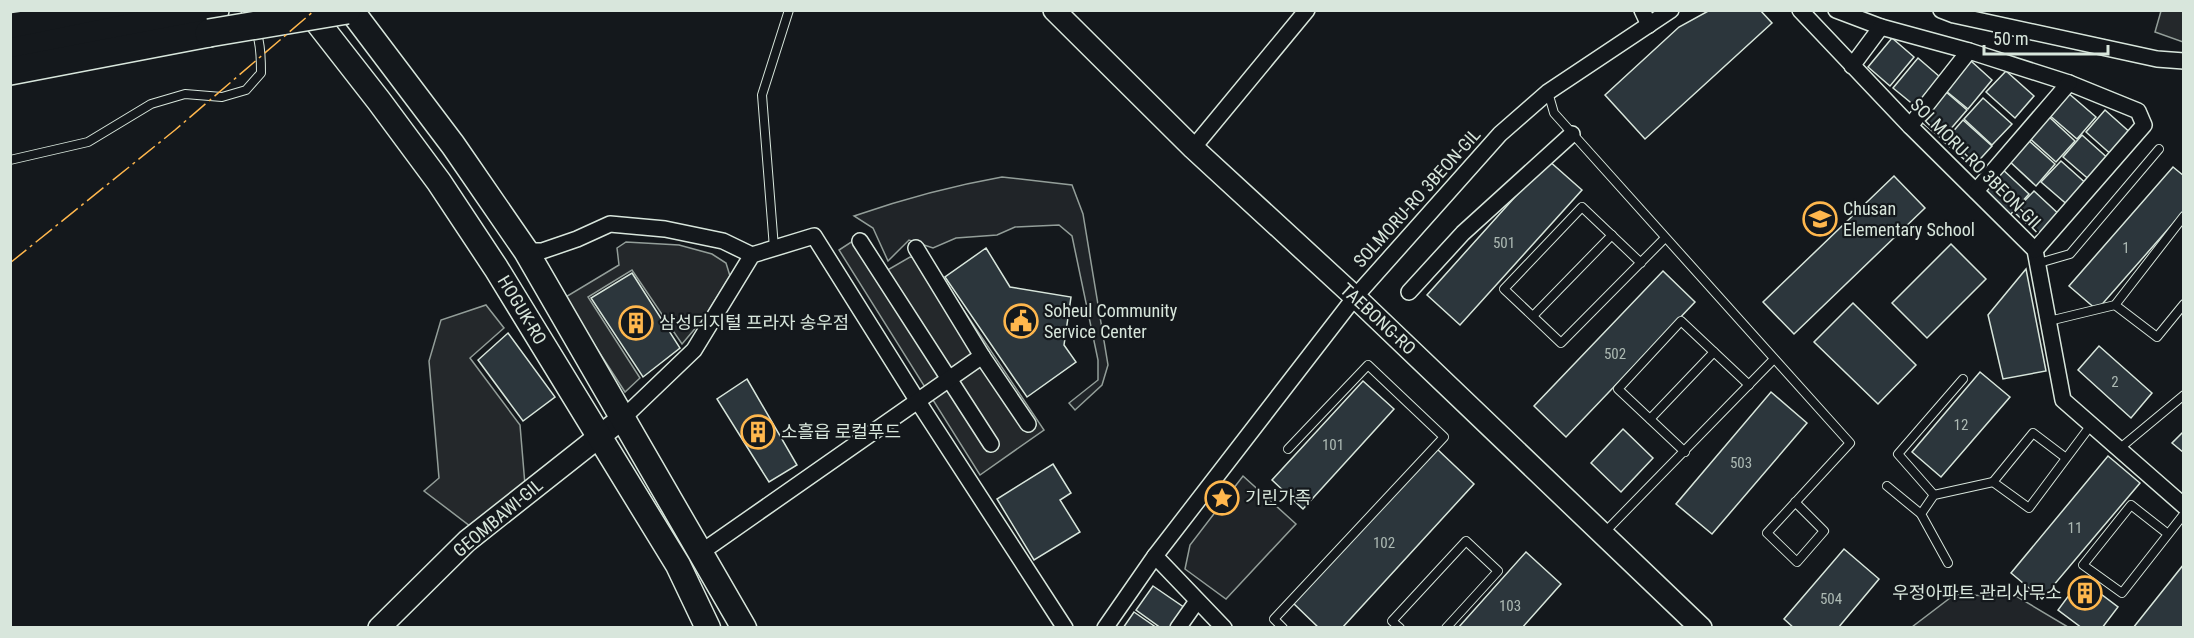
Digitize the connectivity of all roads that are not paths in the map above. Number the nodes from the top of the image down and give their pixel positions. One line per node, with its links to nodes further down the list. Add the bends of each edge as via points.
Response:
1 (130, 10): 15 (highway)
2 (245, 10): 28 (lane, via 261,46 261,73 246,90 222,97 185,94 162,100 88,142)
3 (308, 10): 58 (main road, HOGUK-RO, via 439,182)
4 (349, 10): 13 (highway, bridge); 36 (main road, HOGUK-RO, via 453,145)
5 (789, 10): 34 (lane, via 762,95)
6 (1054, 10): 26 (main road, TAEBONG-RO)
7 (1307, 10): 26 (street)
8 (1642, 10): 14 (street)
9 (1671, 10): 14 (street, SOLMORU-RO 3BEON-GIL)
10 (1800, 10): 20 (street, SOLMORU-RO 3BEON-GIL)
11 (1836, 10): 16 (street)
12 (1941, 10): 19 (street, via 2157,59)
13 (211, 19): 18 (highway); 21 (highway)
14 (1650, 24): 23 (street, SOLMORU-RO 3BEON-GIL)
15 (10, 27)
16 (1881, 27): 17 (street); 20 (street)
17 (1969, 51): 22 (street); 24 (street)
18 (10, 52)
19 (2184, 61)
20 (1852, 66): 24 (street, SOLMORU-RO 3BEON-GIL)
21 (10, 71)
22 (2069, 83): 29 (street); 38 (street, via 2138,111 2145,125)
23 (1548, 92): 25 (lane, via 1554,114); 41 (street, SOLMORU-RO 3BEON-GIL, via 1500,134)
24 (1910, 126): 29 (street, SOLMORU-RO 3BEON-GIL)
25 (1572, 134): 32 (lane); 40 (street, via 1463,233)
26 (1193, 148): 41 (main road, TAEBONG-RO)
27 (2159, 149): 38 (lane, via 2070,254)
28 (10, 160)
29 (1976, 191): 38 (street, SOLMORU-RO 3BEON-GIL)
30 (2184, 216): 43 (lane)
31 (1612, 235): 39 (lane); 44 (lane); 44 (lane, via 1582,207 1504,289)
32 (1665, 238): 39 (lane); 48 (lane)
33 (860, 241): 49 (street)
34 (774, 248): 37 (street); 53 (street, via 814,236)
35 (916, 248): 47 (street)
36 (526, 251): 37 (street, via 542,251 610,224 665,228 723,241); 54 (main road, HOGUK-RO)
37 (752, 255): 54 (street, via 694,350)
38 (2037, 256): 45 (street)
39 (1641, 263): 44 (lane, via 1561,343)
40 (1409, 292)
41 (1355, 297): 71 (main road, TAEBONG-RO); 74 (street, SOLMORU-RO 3BEON-GIL)
42 (2184, 304): 43 (lane, via 2157,337)
43 (2115, 305): 45 (lane)
44 (1533, 316)
45 (2049, 321): 57 (street, via 2063,400)
46 (1714, 352): 51 (lane); 55 (lane); 55 (lane, via 1682,321 1618,389)
47 (982, 356): 49 (street); 56 (street)
48 (1774, 359): 51 (lane); 67 (lane, via 1850,443)
49 (948, 379): 53 (street); 59 (street)
50 (1963, 379): 66 (lane, via 1898,454)
51 (1749, 385): 62 (lane)
52 (2184, 395): 61 (lane)
53 (917, 400): 73 (street); 80 (street)
54 (624, 417): 58 (main road, GEOMBAWI-GIL); 73 (main road, HOGUK-RO)
55 (1650, 419): 62 (lane)
56 (1028, 424)
57 (2091, 425): 61 (street); 63 (lane)
58 (599, 436): 77 (main road, GEOMBAWI-GIL, via 467,541); 78 (main road, HOGUK-RO, via 678,565)
59 (991, 444)
60 (1288, 449): 84 (lane, via 1368,365 1444,437 1274,619)
61 (2119, 449): 68 (street)
62 (1685, 452): 71 (lane)
63 (2066, 458): 64 (lane, via 2033,433); 64 (lane, via 2029,508)
64 (1993, 482): 66 (lane)
65 (1887, 486): 69 (lane)
66 (1934, 495): 69 (lane)
67 (1795, 502): 67 (lane, via 1767,532 1797,562 1824,531)
68 (2184, 506)
69 (1921, 514): 75 (lane)
70 (2184, 514): 72 (lane)
71 (1603, 534): 87 (main road, TAEBONG-RO)
72 (2168, 534): 72 (lane, via 2122,593 2083,565 2131,505)
73 (700, 553): 79 (main road, HOGUK-RO)
74 (1155, 556): 76 (street); 81 (street, SOLMORU-RO 3BEON-GIL)
75 (1948, 563)
76 (1197, 601): 82 (street); 83 (street)
77 (379, 627)
78 (708, 627)
79 (744, 627)
80 (1065, 627)
81 (1105, 627)
82 (1178, 627)
83 (1224, 627)
84 (1283, 627)
85 (1400, 627): 86 (lane, via 1392,621 1466,541 1498,571)
86 (1446, 627)
87 (1701, 627)

